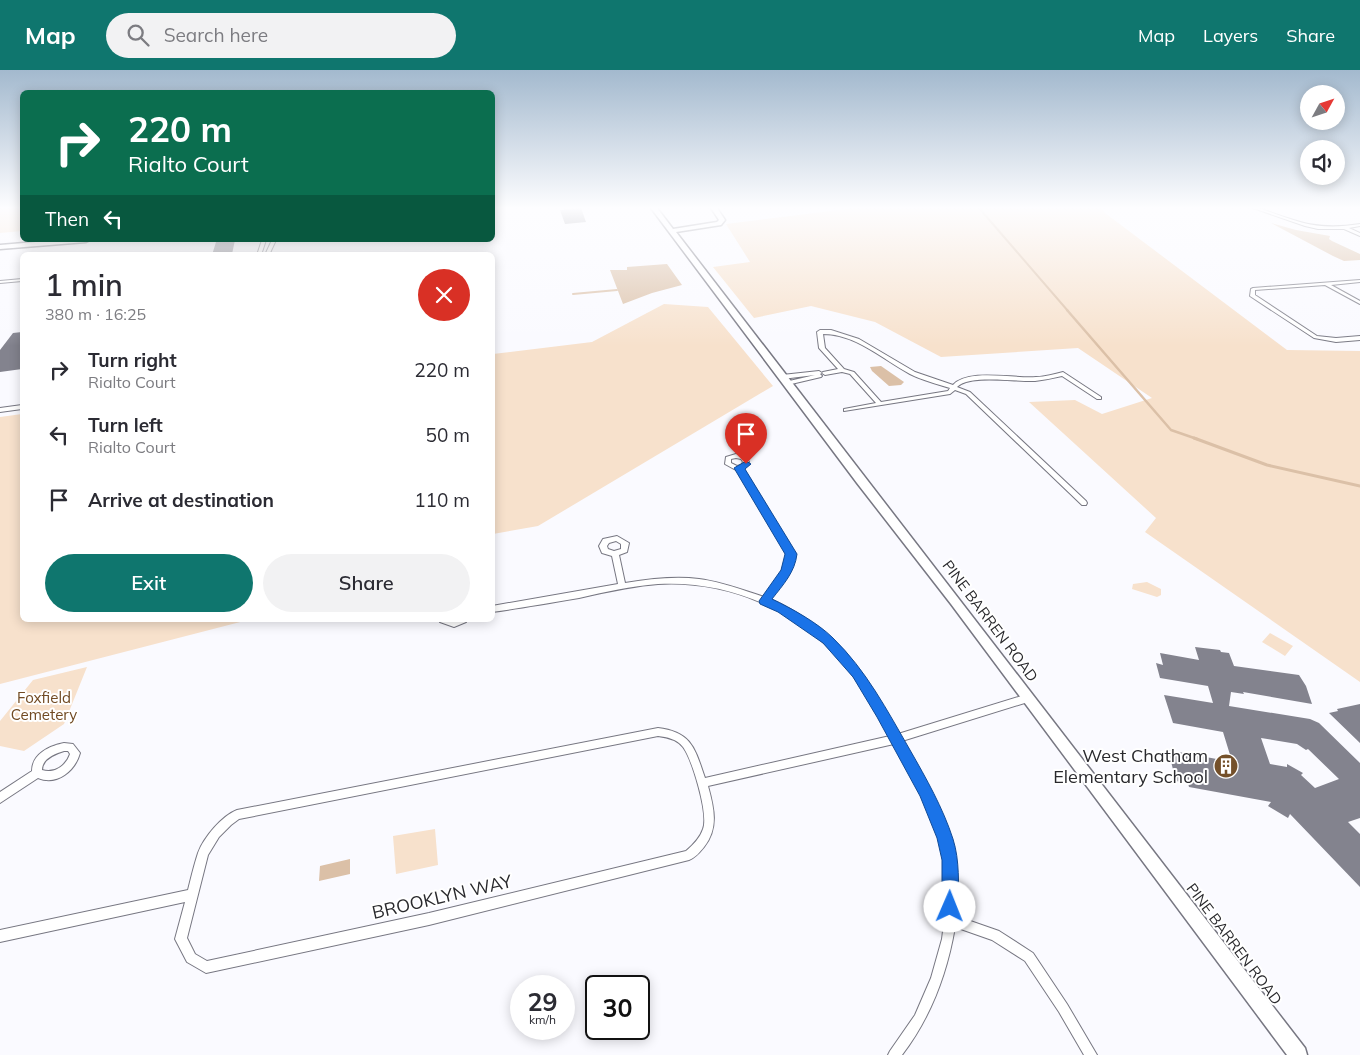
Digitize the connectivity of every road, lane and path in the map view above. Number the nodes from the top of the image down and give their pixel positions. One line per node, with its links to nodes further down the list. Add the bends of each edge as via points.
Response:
1 (688, 254): 9 (main road, PINE BARREN ROAD)
2 (20, 280): 4 (street)
3 (1360, 281): 5 (street)
4 (0, 282)
5 (1325, 283): 6 (street); 7 (street, via 1253,289 1252,296 1316,337 1336,340)
6 (1360, 303)
7 (1360, 338)
8 (842, 370): 9 (street); 10 (street, via 822,348 820,332 857,340 910,372); 12 (street, via 854,375)
9 (784, 380): 22 (main road, PINE BARREN ROAD)
10 (954, 388): 11 (street, via 959,382 976,378 1036,379 1063,374); 12 (street, via 950,392); 17 (street, via 970,395)
11 (1099, 398)
12 (880, 404): 15 (street)
13 (20, 408): 14 (street)
14 (0, 410)
15 (846, 410)
16 (739, 468): 20 (street, via 791,554 786,572)
17 (1084, 503)
18 (615, 554): 19 (street)
19 (622, 586): 20 (street, via 684,581 718,586); 21 (street)
20 (765, 601): 23 (street, via 806,624 836,649 857,673)
21 (495, 608)
22 (1028, 698): 23 (street); 32 (main road, PINE BARREN ROAD)
23 (896, 739): 25 (street); 28 (street, via 926,792 945,838 952,894)
24 (38, 773): 26 (street)
25 (702, 783): 27 (street, BROOKLYN WAY, via 686,744 672,734 658,732 237,815 215,834 203,853); 27 (street, BROOKLYN WAY, via 710,819 704,842 690,855 429,920 206,967 191,958 181,939)
26 (0, 798)
27 (192, 895): 29 (street)
28 (949, 919): 30 (street, via 940,969 921,1016); 31 (street, via 995,936 1029,958)
29 (0, 936)
30 (894, 1055)
31 (1091, 1055)
32 (1298, 1055)

